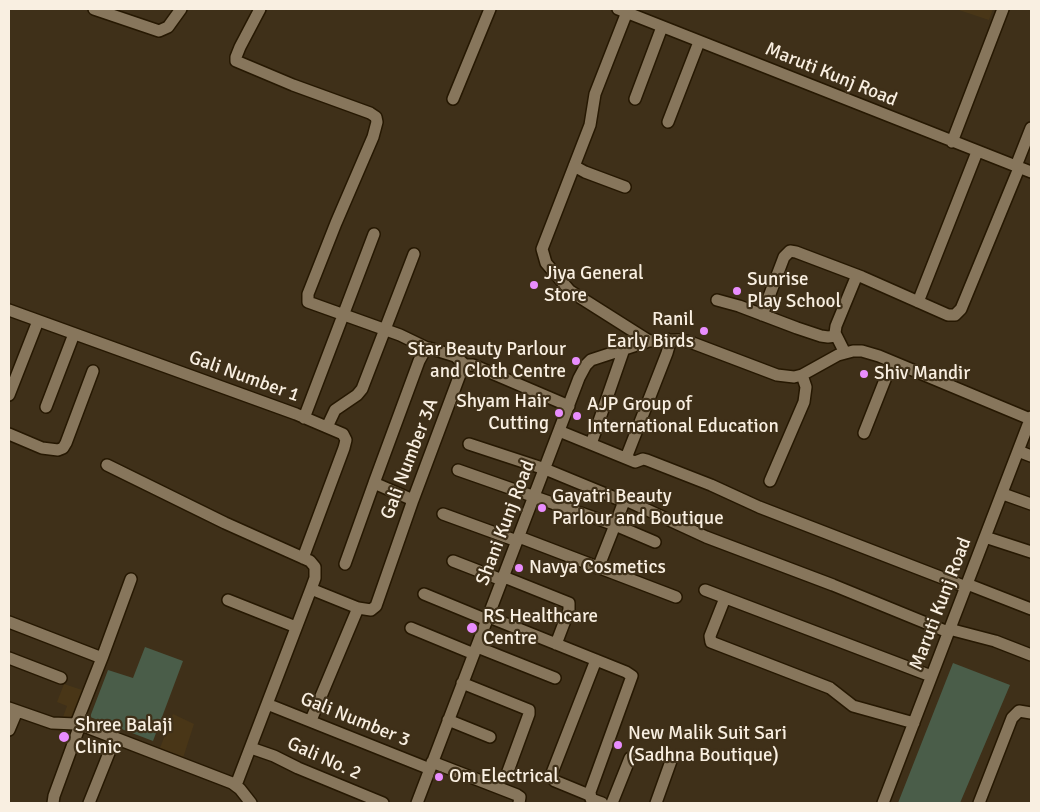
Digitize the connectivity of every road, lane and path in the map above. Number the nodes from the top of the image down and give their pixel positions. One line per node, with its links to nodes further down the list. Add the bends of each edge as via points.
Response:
1 (94, 9): 2 (street, via 159,31 168,27)
2 (181, 9)
3 (260, 9): 25 (street, via 236,61 376,117 377,128 307,298 310,303)
4 (490, 9): 9 (street)
5 (1003, 9): 13 (street)
6 (628, 11): 7 (street, Maruti Kunj Road); 15 (street, via 595,94 590,125)
7 (662, 27): 8 (street, Maruti Kunj Road); 10 (street)
8 (699, 42): 11 (street); 13 (street, Maruti Kunj Road)
9 (453, 99)
10 (635, 99)
11 (668, 122)
12 (1031, 128): 16 (street)
13 (952, 142): 14 (street, Maruti Kunj Road)
14 (977, 152): 16 (street, Maruti Kunj Road); 23 (street)
15 (574, 166): 18 (street); 32 (street, via 543,245 544,259 577,297)
16 (1018, 167): 17 (street, Maruti Kunj Road); 23 (street, via 961,309 955,315 948,315)
17 (1031, 172)
18 (625, 188)
19 (374, 234): 25 (street)
20 (414, 254): 28 (street)
21 (857, 275): 23 (street); 26 (street, via 796,252 787,252); 30 (street, via 836,326)
22 (718, 300): 26 (street)
23 (918, 302)
24 (9, 310): 27 (street, Gali Number 1)
25 (342, 315): 28 (street); 43 (street)
26 (762, 315): 30 (street, via 825,337)
27 (38, 321): 29 (street, Gali Number 1); 40 (street)
28 (384, 329): 33 (street); 45 (street, via 362,389 335,410)
29 (74, 334): 42 (street); 43 (street, Gali Number 1)
30 (836, 336): 35 (street)
31 (667, 339): 32 (street); 39 (street, via 690,342 777,375); 53 (street, via 667,353)
32 (649, 341): 34 (street)
33 (426, 348): 37 (street, via 455,356); 58 (street)
34 (624, 349): 41 (street, Shani Kunj Road, via 596,357 586,365); 50 (street)
35 (845, 353): 36 (street, via 862,352); 39 (street)
36 (892, 362): 44 (street); 47 (street)
37 (465, 365): 41 (street, via 473,365); 61 (street, Gali Number 3A)
38 (93, 371): 48 (street, via 63,448 42,448)
39 (802, 375): 57 (street, via 806,387 804,402)
40 (9, 395)
41 (569, 406): 46 (street, Shani Kunj Road)
42 (46, 407)
43 (304, 418): 45 (street, Gali Number 1)
44 (1031, 418): 51 (street, Maruti Kunj Road)
45 (327, 427): 70 (street, Gali Number 1, via 345,436 346,443)
46 (560, 431): 50 (street); 55 (street, Shani Kunj Road)
47 (864, 433)
48 (9, 434)
49 (469, 444): 55 (street)
50 (591, 444): 53 (street)
51 (1018, 451): 52 (street); 59 (street, Maruti Kunj Road)
52 (1031, 456)
53 (626, 458): 76 (street, via 637,463 647,460 759,507)
54 (107, 465): 70 (street)
55 (545, 469): 60 (street, Shani Kunj Road); 62 (street)
56 (458, 470): 60 (street)
57 (770, 481)
58 (374, 483): 61 (street); 72 (street)
59 (1003, 494): 63 (street); 66 (street, Maruti Kunj Road)
60 (534, 496): 65 (street); 67 (street, Shani Kunj Road)
61 (413, 500): 83 (street, Gali Number 3A, via 376,606 371,610)
62 (625, 502): 65 (street); 89 (street, via 634,503 706,537)
63 (1031, 504)
64 (442, 514): 67 (street)
65 (615, 525): 68 (street); 73 (street)
66 (986, 537): 69 (street); 76 (street, Maruti Kunj Road)
67 (518, 539): 73 (street); 75 (street, Shani Kunj Road)
68 (655, 542)
69 (1031, 552)
70 (303, 558): 77 (street, via 313,563 315,568)
71 (453, 561): 75 (street)
72 (345, 564)
73 (598, 568): 80 (street)
74 (131, 579): 94 (street)
75 (503, 579): 85 (street, Shani Kunj Road); 90 (street, via 569,604)
76 (966, 586): 84 (street); 89 (street, Maruti Kunj Road)
77 (311, 589): 83 (street); 87 (street)
78 (705, 590): 81 (street)
79 (424, 594): 85 (street)
80 (676, 597)
81 (725, 598): 96 (street); 105 (street, via 710,636 711,642 830,688 853,706)
82 (228, 600): 87 (street)
83 (358, 608): 103 (street)
84 (1031, 609)
85 (488, 619): 90 (street); 91 (street, Shani Kunj Road)
86 (9, 622): 94 (street)
87 (296, 628): 100 (street)
88 (410, 628): 91 (street)
89 (949, 630): 92 (street); 96 (street, Maruti Kunj Road)
90 (556, 644): 95 (street)
91 (475, 651): 98 (street); 99 (street, Shani Kunj Road)
92 (1029, 651)
93 (9, 658): 97 (street)
94 (102, 658): 106 (street)
95 (596, 660): 116 (street, via 629,673 632,678); 116 (street, via 552,773 555,781)
96 (932, 676): 105 (street, Maruti Kunj Road)
97 (61, 678)
98 (555, 678)
99 (462, 683): 104 (street, Shani Kunj Road); 114 (street, via 529,710)
100 (267, 704): 103 (street, Gali Number 3); 110 (street)
101 (13, 710): 106 (street, via 52,723); 107 (street)
102 (1031, 713): 126 (street, via 1019,711 1012,718)
103 (311, 720): 113 (street, Gali Number 3)
104 (448, 720): 108 (street); 113 (street, Shani Kunj Road)
105 (914, 723): 125 (street, Maruti Kunj Road)
106 (78, 725): 109 (street); 117 (street)
107 (9, 730)
108 (490, 737)
109 (115, 738): 115 (street); 118 (street)
110 (251, 748): 115 (street); 120 (street, Gali No. 2)
111 (630, 758): 123 (street)
112 (672, 760): 124 (street)
113 (431, 766): 121 (street, Shani Kunj Road); 122 (street, Gali Number 3, via 517,795)
114 (507, 774)
115 (236, 785): 119 (street)
116 (593, 800)
117 (53, 803)
118 (89, 803)
119 (251, 803)
120 (383, 803)
121 (419, 803)
122 (519, 803)
123 (612, 803)
124 (656, 803)
125 (883, 803)
126 (979, 803)

